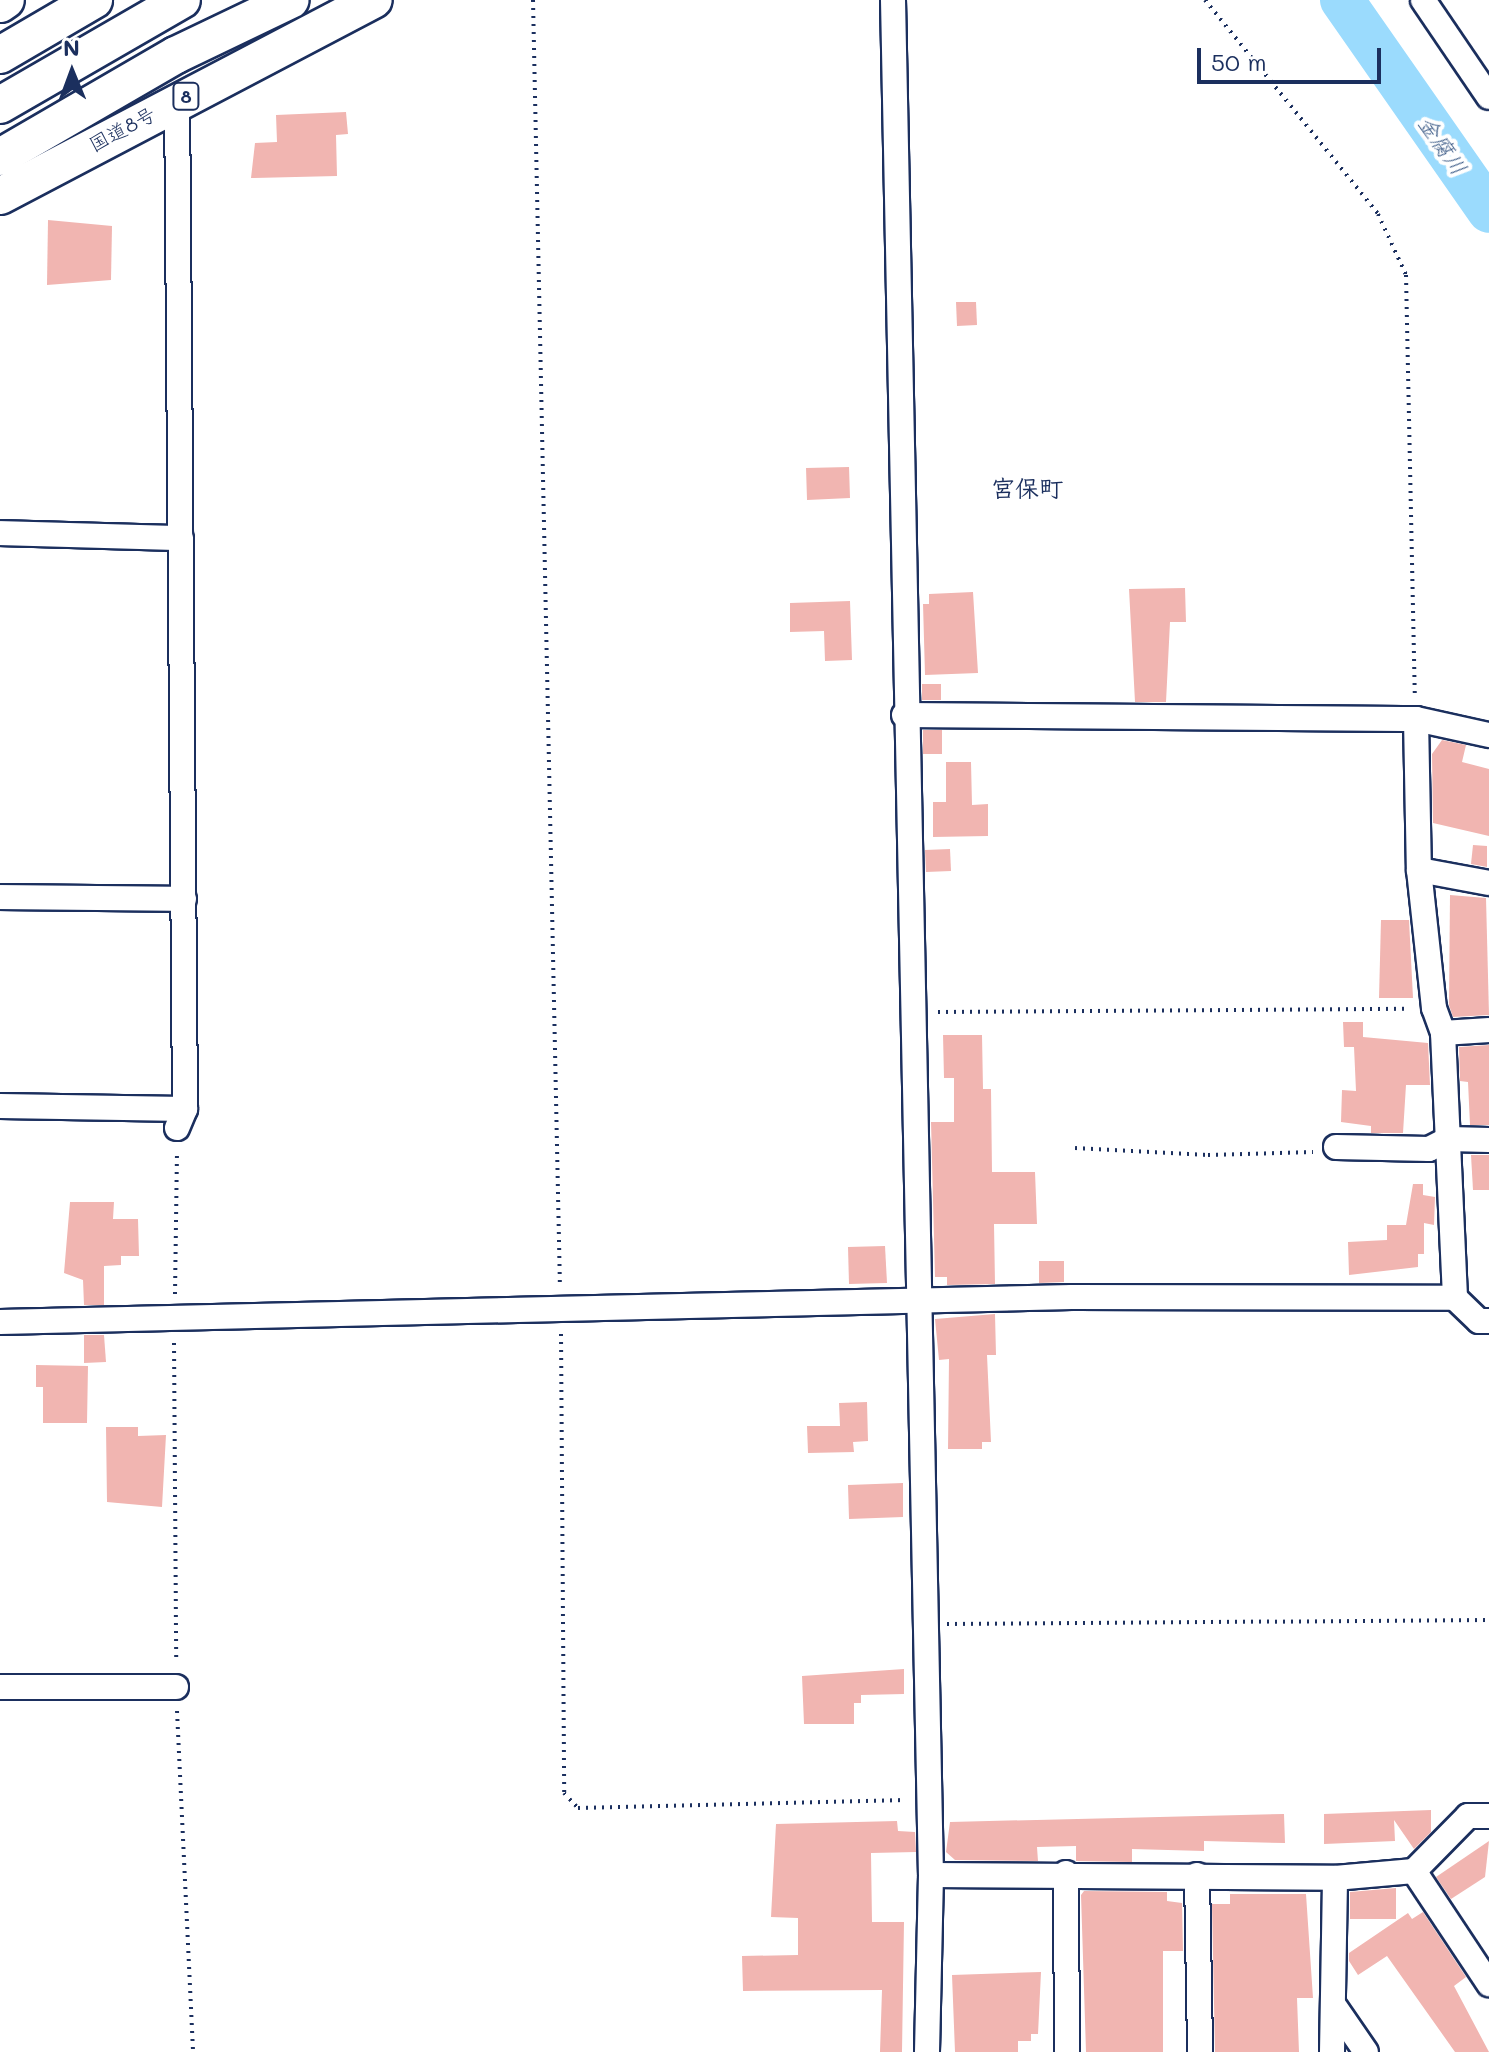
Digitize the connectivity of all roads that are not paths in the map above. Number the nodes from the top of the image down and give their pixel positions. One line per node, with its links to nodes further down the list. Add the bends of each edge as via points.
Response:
1 (6, 0): 8 (highway)
2 (94, 0): 9 (highway)
3 (182, 0): 12 (highway)
4 (291, 0): 13 (highway, via 110,93)
5 (374, 0): 11 (highway, 国道8号 / 8)
6 (893, 0): 17 (street)
7 (1423, 0): 10 (street)
8 (0, 4)
9 (0, 55)
10 (1489, 97)
11 (177, 100): 14 (highway, 国道8号 / 8); 16 (street)
12 (0, 105)
13 (0, 157)
14 (0, 196)
15 (0, 533): 16 (street)
16 (181, 538): 23 (street)
17 (904, 715): 18 (street); 31 (street)
18 (1416, 719): 19 (street); 20 (street)
19 (1489, 735)
20 (1419, 870): 21 (street); 25 (street, via 1434,1008)
21 (1489, 883)
22 (0, 897): 23 (street)
23 (184, 899): 26 (street, via 181,1118)
24 (1489, 1030): 25 (street)
25 (1443, 1033): 27 (street)
26 (0, 1106)
27 (1449, 1139): 28 (street); 29 (street, via 1429,1149); 30 (street)
28 (1489, 1140)
29 (1336, 1147)
30 (1455, 1298): 31 (street); 32 (street, via 1479,1321)
31 (920, 1301): 33 (street); 39 (street)
32 (1489, 1321)
33 (0, 1322)
34 (0, 1687): 35 (street)
35 (176, 1687)
36 (1489, 1816): 37 (street, via 1468,1816)
37 (1414, 1871): 41 (street); 42 (street)
38 (1066, 1873): 39 (street); 40 (street); 45 (street)
39 (931, 1875): 44 (street)
40 (1197, 1875): 41 (street); 46 (street)
41 (1335, 1878): 43 (street)
42 (1489, 1984)
43 (1333, 2004): 47 (street); 48 (street)
44 (927, 2052)
45 (1067, 2052)
46 (1200, 2052)
47 (1332, 2052)
48 (1366, 2052)

